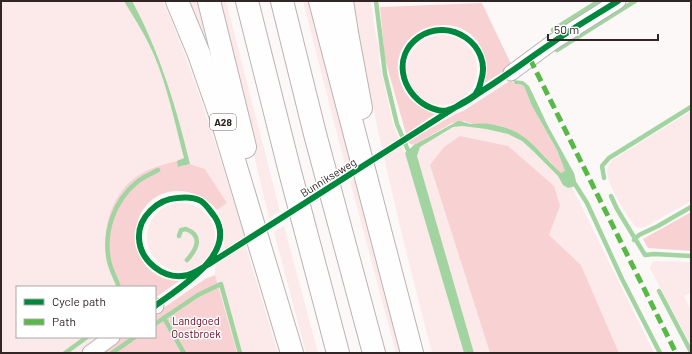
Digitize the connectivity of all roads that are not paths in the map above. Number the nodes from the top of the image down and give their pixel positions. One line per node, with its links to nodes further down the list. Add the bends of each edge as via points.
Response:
1 (177, 1): 12 (highway, A28, via 221,117)
2 (209, 1): 13 (highway, A28)
3 (247, 1): 14 (highway)
4 (282, 1): 15 (highway)
5 (320, 1): 9 (highway)
6 (342, 1): 9 (highway)
7 (618, 1): 8 (street, via 553,42)
8 (511, 73)
9 (390, 274): 16 (highway)
10 (111, 338): 11 (street)
11 (90, 353)
12 (292, 353)
13 (297, 353)
14 (338, 353)
15 (374, 353)
16 (412, 353)

